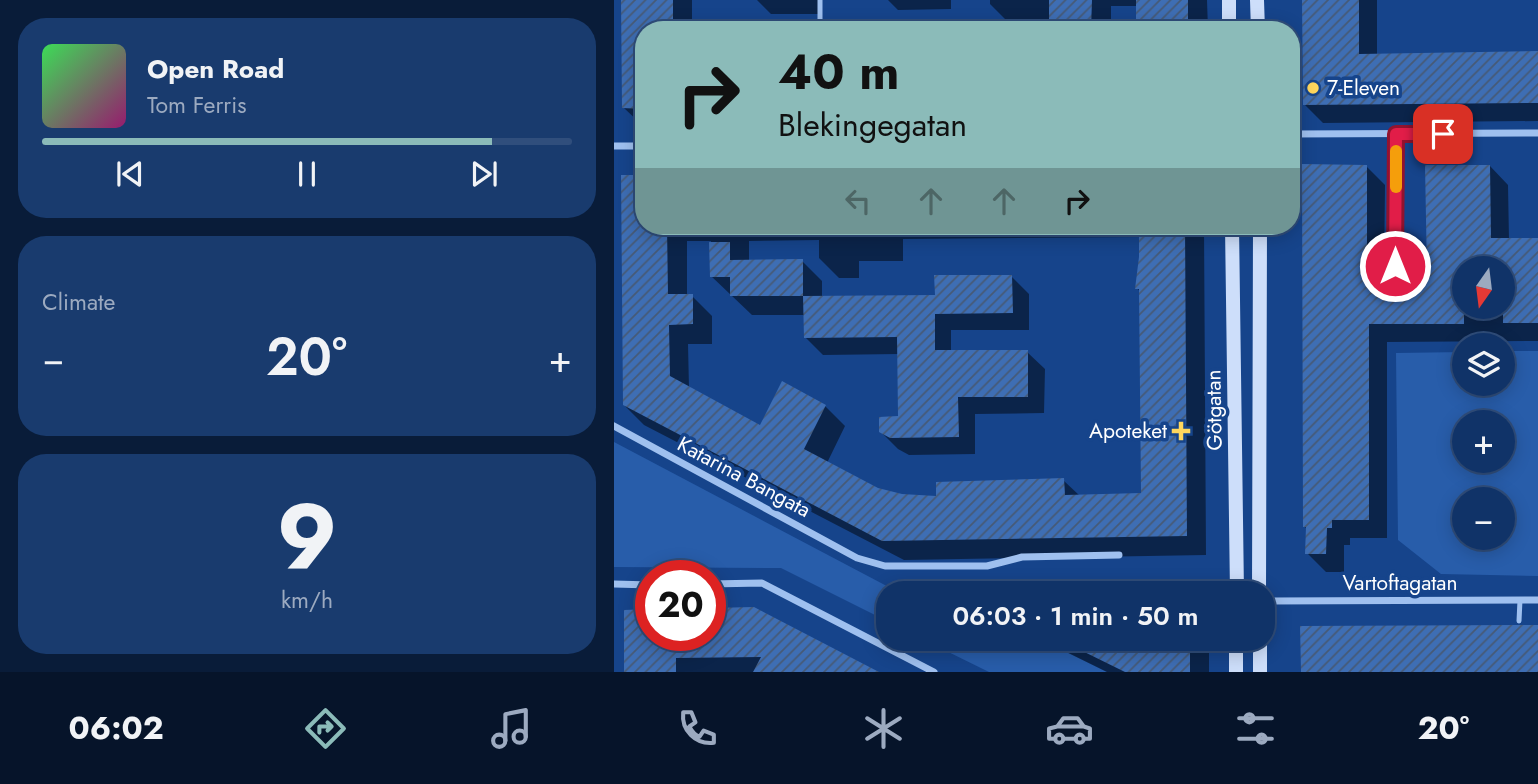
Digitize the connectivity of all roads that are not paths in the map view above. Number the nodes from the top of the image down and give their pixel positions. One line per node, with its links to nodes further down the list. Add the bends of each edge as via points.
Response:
1 (820, 0): 4 (lane)
2 (1229, 0): 5 (street)
3 (1257, 0): 6 (street)
4 (820, 21)
5 (1228, 21)
6 (1258, 21)
7 (1300, 134): 8 (street)
8 (1396, 134): 9 (street); 14 (lane)
9 (1538, 134)
10 (614, 146): 11 (street)
11 (635, 146)
12 (1232, 235): 17 (street, Götgatan)
13 (1260, 235): 18 (street)
14 (1395, 266)
15 (614, 426): 16 (street, Katarina Bangata, via 857,558 885,566 987,566 1022,557)
16 (1119, 555)
17 (1237, 581)
18 (1259, 581)
19 (614, 584): 20 (street)
20 (635, 584)
21 (726, 584): 28 (street, via 762,583)
22 (1520, 600): 23 (street, Vartoftagatan); 24 (street, Vartoftagatan); 25 (lane)
23 (1538, 600)
24 (1275, 601)
25 (1519, 621)
26 (1236, 651): 29 (street)
27 (1260, 651): 30 (street)
28 (934, 672)
29 (1236, 672)
30 (1260, 672)

